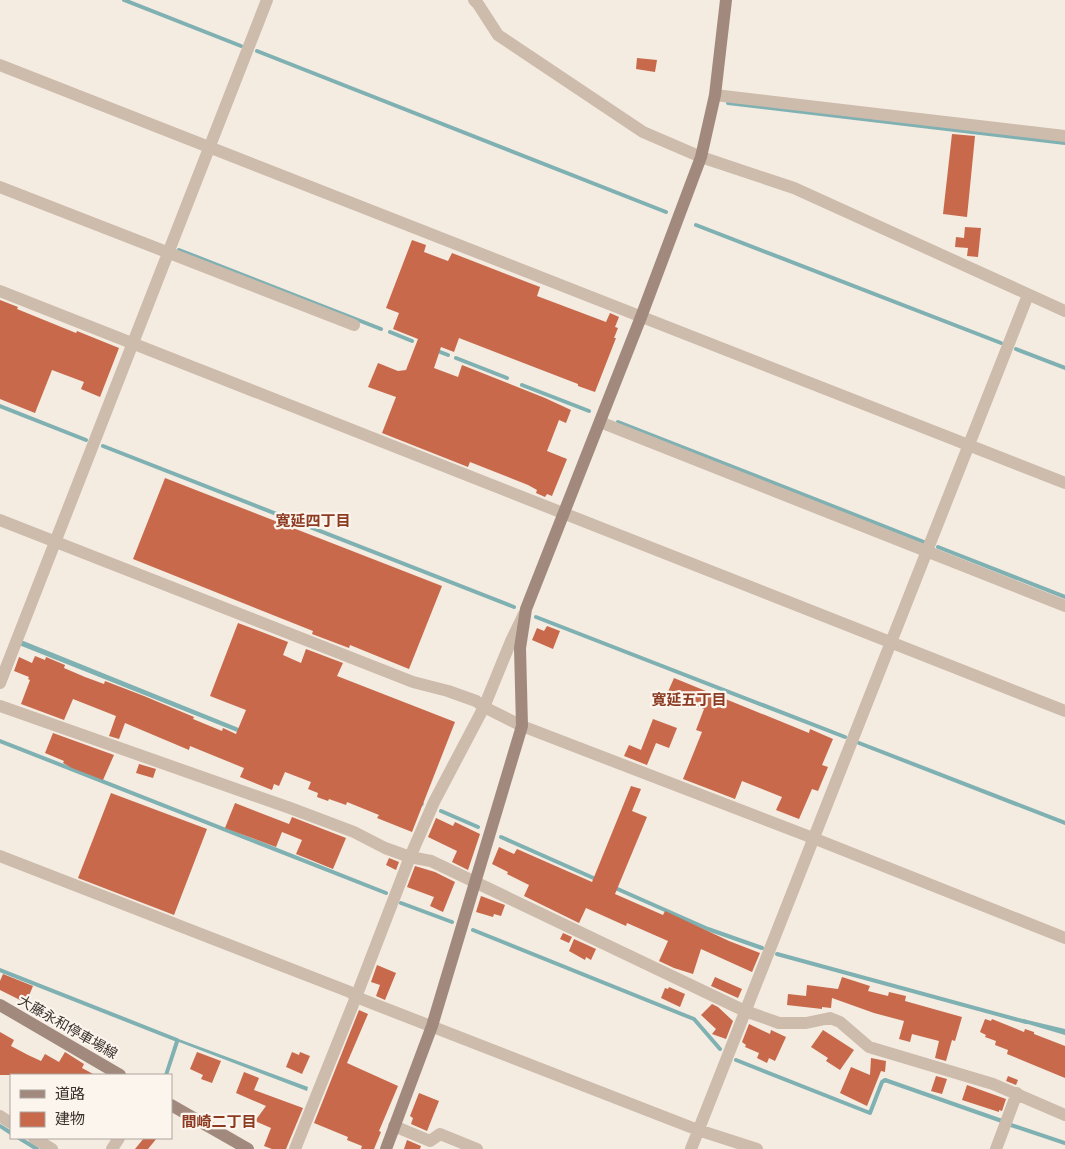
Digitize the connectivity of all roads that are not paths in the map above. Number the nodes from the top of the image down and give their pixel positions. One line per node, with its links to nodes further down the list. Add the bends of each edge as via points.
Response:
1 (267, 0): 7 (street)
2 (474, 0): 8 (street, via 498,35 643,132)
3 (726, 0): 5 (street)
4 (0, 65): 7 (street)
5 (716, 95): 6 (street); 8 (street)
6 (1065, 136)
7 (210, 148): 10 (street); 14 (street)
8 (701, 157): 12 (street, via 794,188); 14 (street)
9 (0, 187): 10 (street)
10 (168, 253): 15 (street); 16 (street)
11 (0, 292): 16 (street)
12 (1028, 296): 13 (street); 18 (street)
13 (1065, 311)
14 (642, 317): 17 (street); 18 (street)
15 (354, 325)
16 (133, 343): 20 (street); 22 (street)
17 (600, 422): 20 (street); 23 (street)
18 (969, 445): 19 (street); 23 (street)
19 (1065, 483)
20 (564, 515): 25 (street); 26 (street)
21 (0, 520): 22 (street)
22 (56, 542): 27 (street); 29 (street, via 404,678 476,701)
23 (927, 551): 24 (street); 26 (street)
24 (1065, 606)
25 (526, 609): 29 (street); 31 (street, via 520,648)
26 (891, 642): 30 (street); 32 (street)
27 (0, 683)
28 (0, 706): 34 (street, via 290,808)
29 (484, 707): 31 (street); 34 (street, via 434,802)
30 (1065, 711)
31 (522, 726): 32 (street); 35 (street)
32 (813, 838): 36 (street); 39 (street)
33 (0, 856): 37 (street)
34 (410, 857): 35 (street, via 432,861); 37 (street)
35 (476, 882): 39 (street); 40 (street)
36 (1065, 938)
37 (356, 997): 40 (street); 50 (street)
38 (0, 1005): 41 (street, 大藤永和停車場線)
39 (744, 1011): 42 (street, via 779,1023 806,1023 830,1018 840,1022 869,1047); 46 (street)
40 (432, 1026): 45 (street); 46 (street)
41 (118, 1074)
42 (1017, 1093): 44 (street); 55 (street)
43 (172, 1106): 49 (street)
44 (1065, 1115)
45 (394, 1126): 51 (street); 52 (street, via 430,1141 440,1134)
46 (698, 1130): 53 (street); 54 (street)
47 (36, 1139): 48 (street)
48 (52, 1149)
49 (248, 1149)
50 (295, 1149)
51 (386, 1149)
52 (477, 1149)
53 (691, 1149)
54 (758, 1149)
55 (996, 1149)

